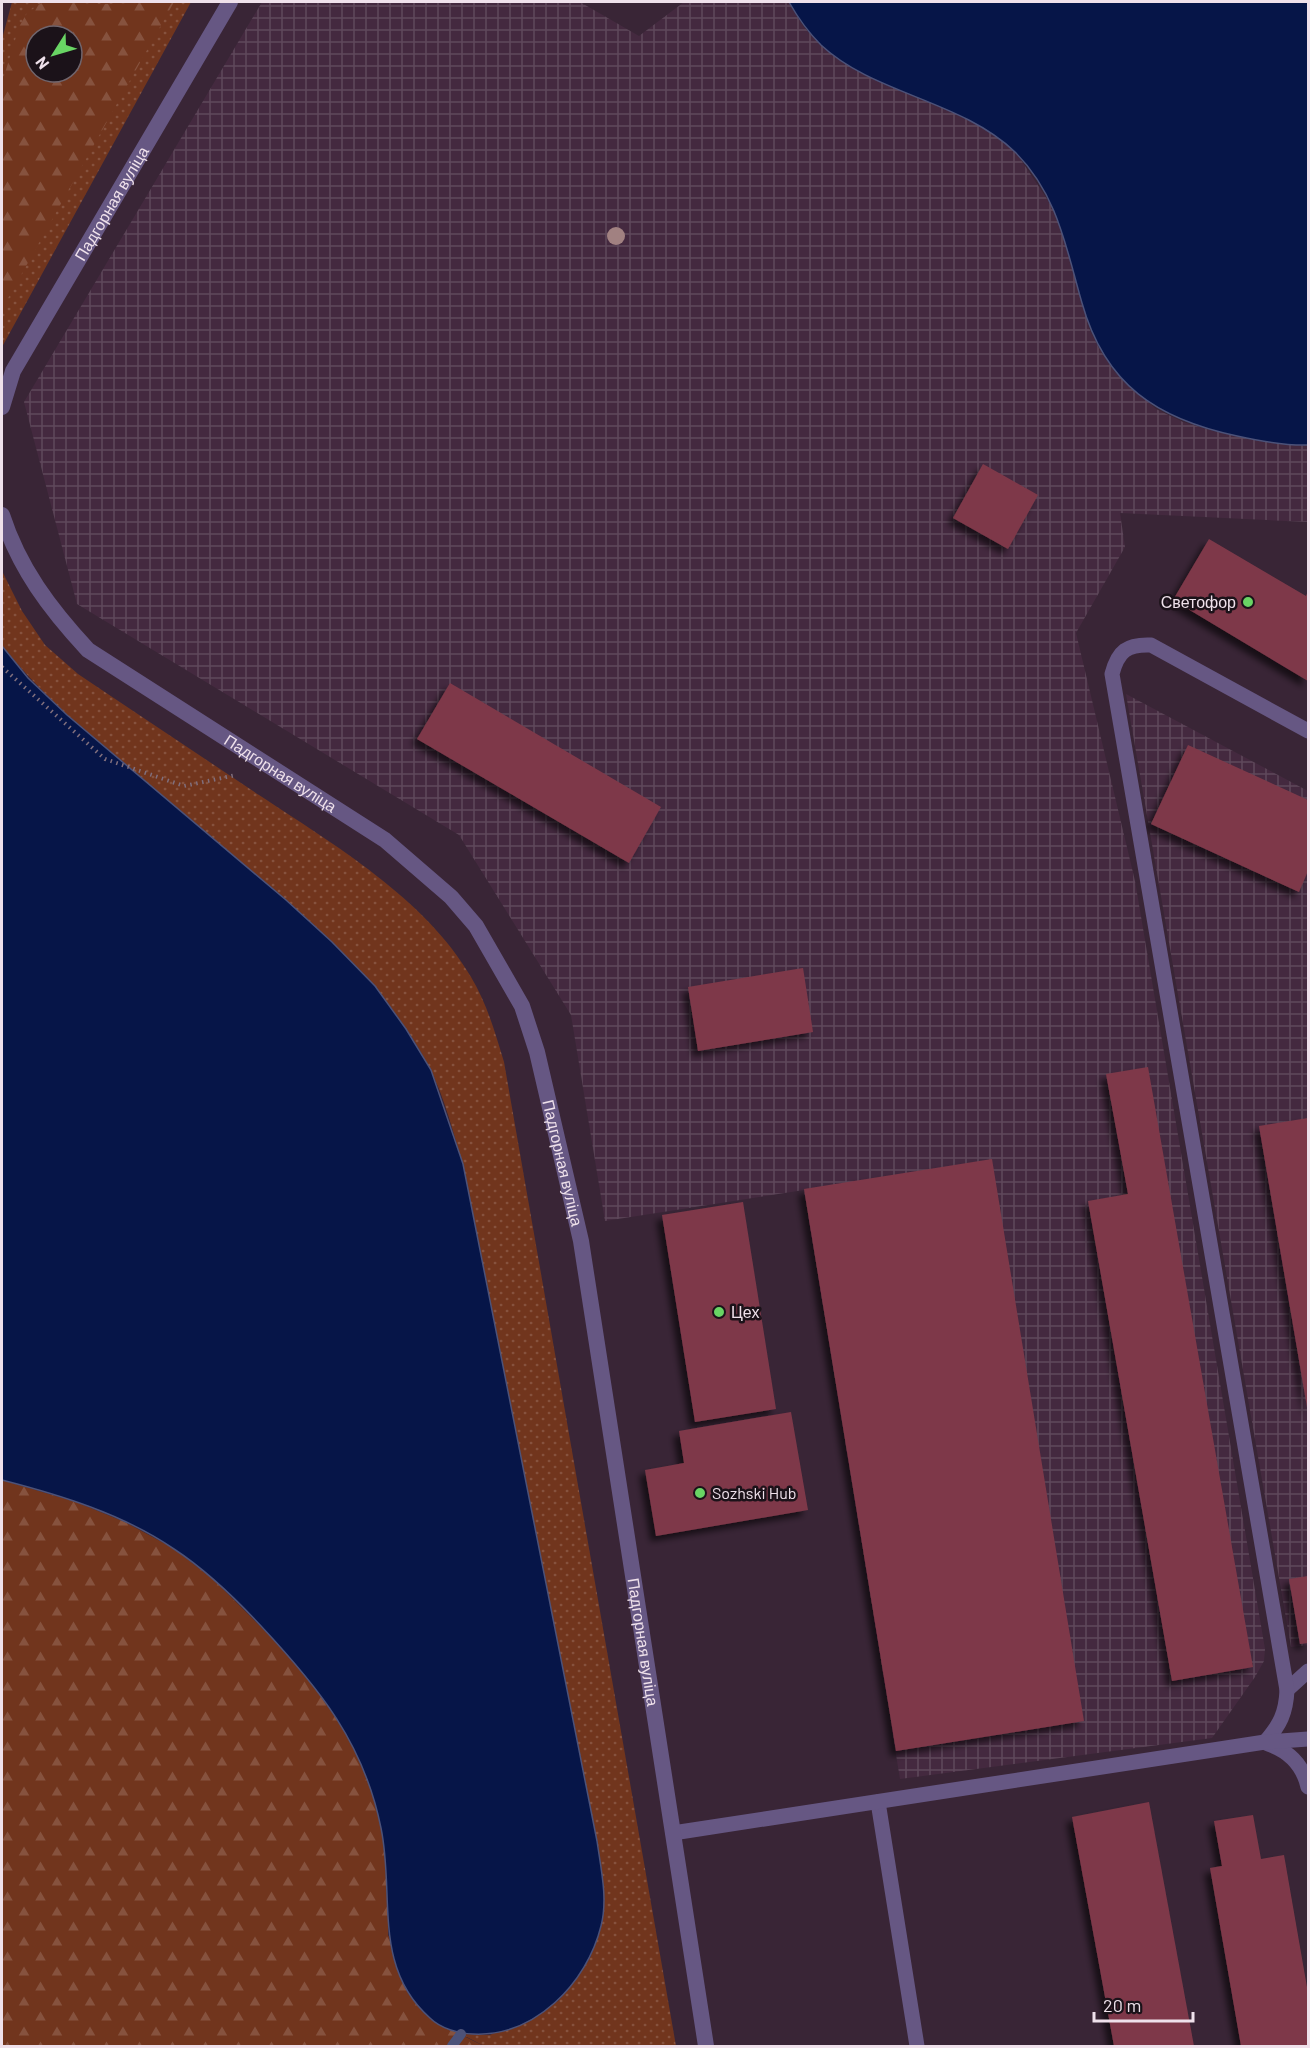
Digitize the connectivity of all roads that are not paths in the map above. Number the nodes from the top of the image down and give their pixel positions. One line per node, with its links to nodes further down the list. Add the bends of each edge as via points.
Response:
1 (230, 2): 2 (street, Падгорная вуліца, via 14,371)
2 (2, 407)
3 (2, 515): 11 (street, Падгорная вуліца, via 12,548 30,579 56,616 88,650 385,840 451,897 476,926 522,1006 537,1052 581,1241)
4 (1308, 731): 6 (lane, via 1151,645 1136,644 1117,657 1112,674)
5 (1308, 1671): 6 (lane)
6 (1287, 1690): 8 (lane, via 1280,1725)
7 (1308, 1739): 8 (lane)
8 (1265, 1742): 9 (lane, via 1293,1758); 10 (lane)
9 (1308, 1787)
10 (878, 1802): 11 (lane); 13 (lane)
11 (673, 1833): 12 (street, Падгорная вуліца)
12 (706, 2046)
13 (917, 2046)

